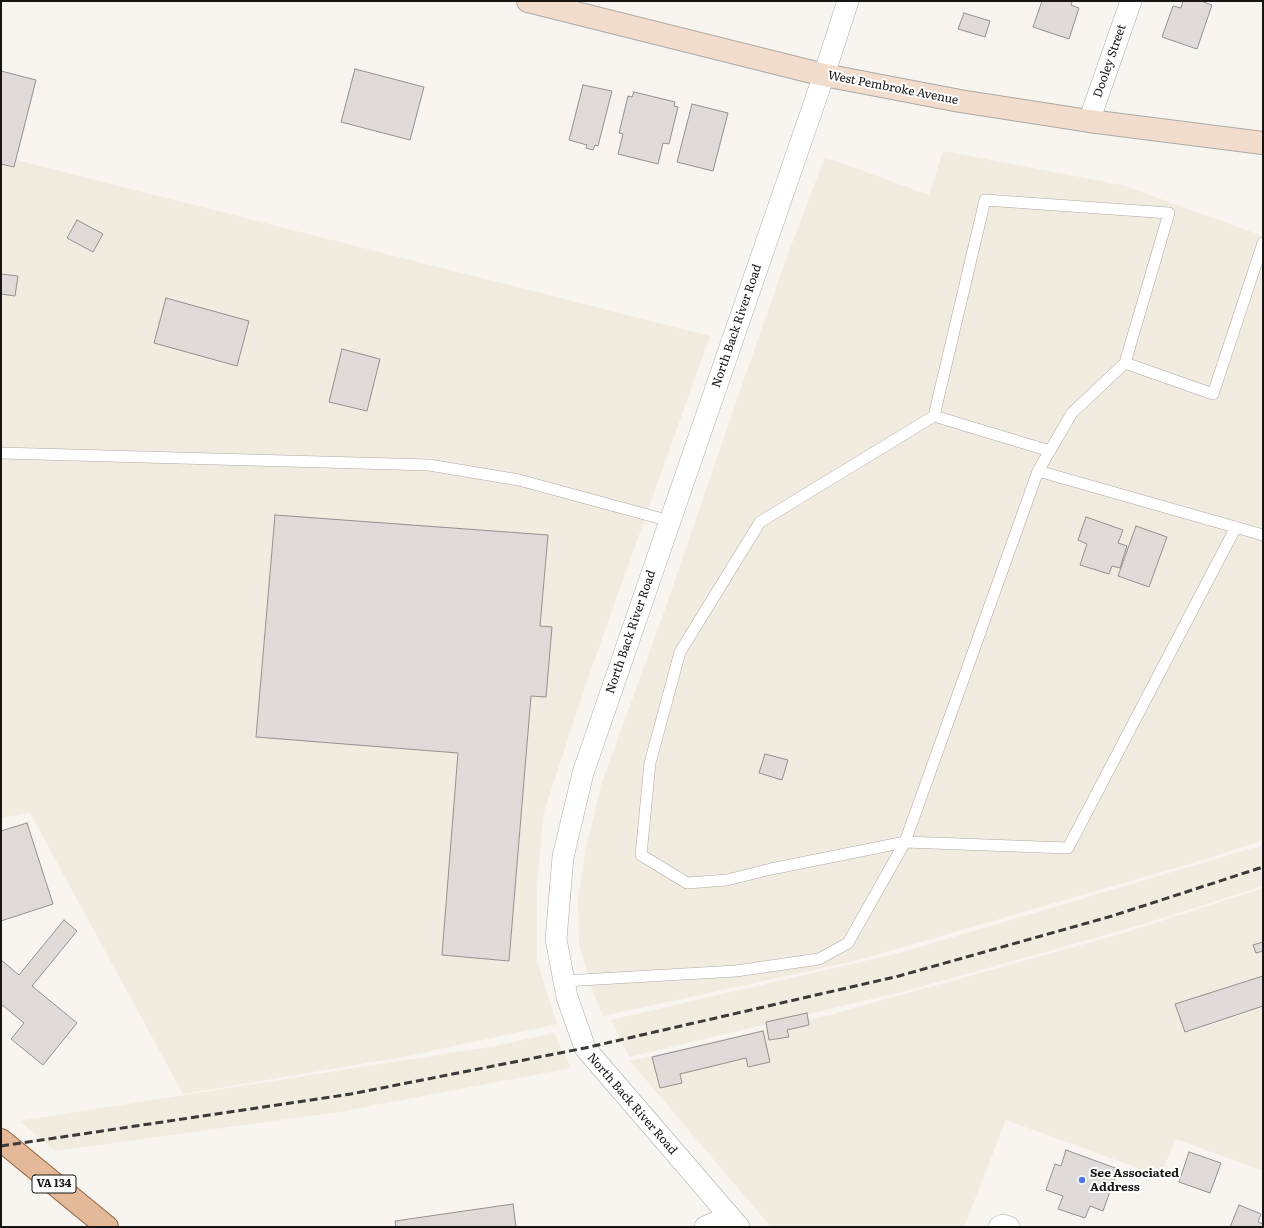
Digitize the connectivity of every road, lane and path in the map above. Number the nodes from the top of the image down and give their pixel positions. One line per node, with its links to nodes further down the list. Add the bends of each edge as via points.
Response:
1 (528, 1): 4 (main road, West Pembroke Avenue)
2 (848, 1): 4 (street, North Back River Road)
3 (1131, 1): 5 (street, Dooley Street)
4 (824, 75): 5 (main road, West Pembroke Avenue, via 960,101); 13 (street, North Back River Road)
5 (1089, 121): 6 (main road, West Pembroke Avenue)
6 (1263, 143)
7 (1263, 243): 8 (lane, via 1213,394)
8 (1125, 363): 9 (lane, via 1169,213 985,200); 10 (lane, via 1072,413)
9 (934, 416): 10 (lane); 16 (lane, via 760,522 680,652 650,763 641,855 687,883 727,880)
10 (1050, 451): 12 (lane)
11 (1, 453): 13 (lane, via 428,465 519,480)
12 (1038, 471): 14 (lane); 16 (lane)
13 (670, 521): 17 (street, North Back River Road, via 583,773 563,857 556,940)
14 (1236, 527): 15 (lane); 16 (lane, via 1068,848)
15 (1263, 535)
16 (906, 842): 17 (lane, via 848,943 819,959 736,972)
17 (564, 981): 19 (street, North Back River Road, via 584,1048)
18 (1, 1140): 20 (main road, VA 134)
19 (734, 1221): 21 (street)
20 (107, 1227)
21 (705, 1227)

